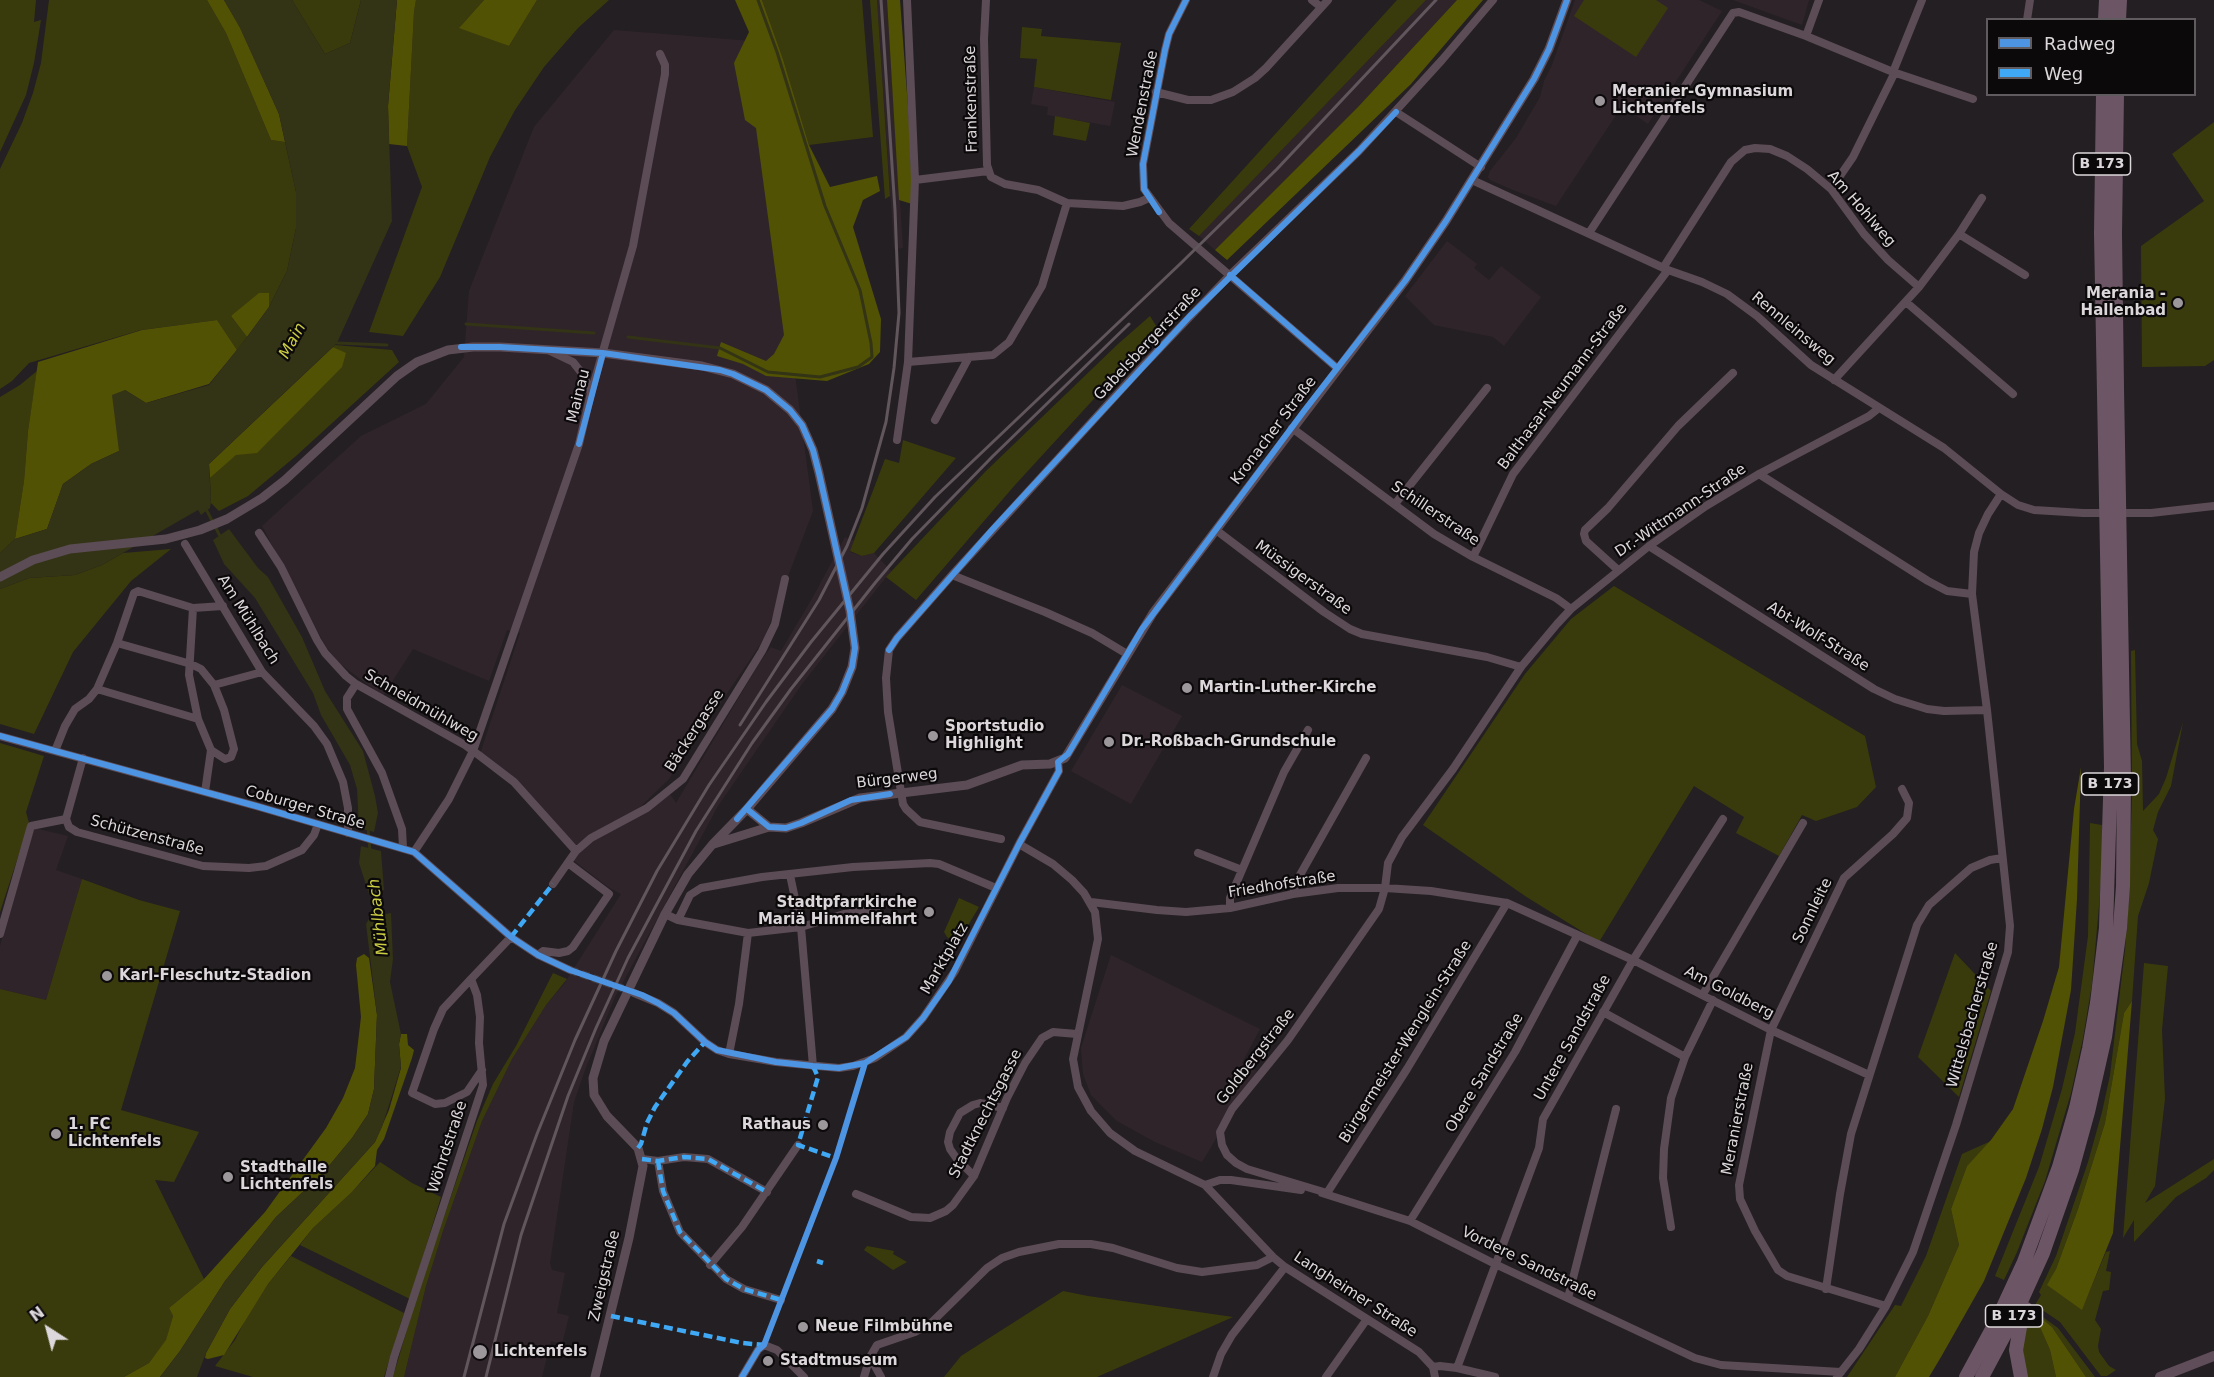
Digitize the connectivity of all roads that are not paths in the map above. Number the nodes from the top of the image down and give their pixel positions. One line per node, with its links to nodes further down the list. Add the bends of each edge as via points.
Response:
1 (907, 0): 25 (street)
2 (986, 0): 24 (street, Frankenstraße)
3 (1186, 0): 18 (street, Wendenstraße, via 1169,34)
4 (1312, 0): 12 (street)
5 (1328, 0): 12 (street)
6 (1493, 0): 22 (street, Gabelsbergerstraße)
7 (1567, 0): 23 (street, Kronacher Straße, via 1534,79)
8 (1819, 0): 15 (street)
9 (1922, 0): 17 (street)
10 (2030, 0): 14 (street)
11 (2120, 0): 13 (highway)
12 (1321, 7): 18 (street, via 1266,68 1233,92 1211,100 1188,100)
13 (2108, 10)
14 (2027, 18)
15 (1806, 36): 17 (street); 31 (street, via 1739,12 1729,16)
16 (660, 54): 39 (street, Mainau, via 665,74 633,246)
17 (1894, 72): 21 (street); 27 (street, via 1853,158)
18 (1156, 92): 28 (street, Wendenstraße, via 1143,164)
19 (2103, 96): 175 (highway, B 173, via 2101,233 2110,767 2106,928 2089,1048 2059,1167 2024,1262)
20 (2117, 96): 150 (highway, B 173, via 2115,234 2123,886 2105,1037 2075,1160)
21 (1973, 99)
22 (1396, 112): 23 (street); 35 (street, Gabelsbergerstraße)
23 (1481, 167): 26 (street, Kronacher Straße)
24 (988, 171): 25 (street); 30 (street, Frankenstraße, via 997,181 1038,190)
25 (915, 180): 41 (street)
26 (1472, 180): 31 (street, Rennleinsweg); 42 (street, Kronacher Straße, via 1405,281)
27 (1831, 189): 33 (street, Am Hohlweg, via 1787,156 1770,149 1745,150 1731,162); 36 (street, Am Hohlweg, via 1864,234)
28 (1149, 198): 30 (street, Frankenstraße, via 1123,206); 35 (street, Wendenstraße, via 1169,223)
29 (1982, 198): 32 (street)
30 (1066, 203): 40 (street, via 1042,285 1025,317 1000,351)
31 (1589, 233): 33 (street, Rennleinsweg)
32 (1959, 234): 34 (street); 36 (street)
33 (1666, 269): 44 (street, Rennleinsweg, via 1737,300 1811,365); 60 (street, Balthasar-Neumann-Straße, via 1513,474)
34 (2025, 274)
35 (1230, 275): 42 (street); 62 (street, Gabelsbergerstraße)
36 (1919, 287): 37 (street)
37 (1906, 302): 44 (street); 47 (street)
38 (550, 351): 39 (street); 46 (street, via 573,363); 63 (street, via 473,347 448,350 417,362 389,382 285,480 216,524 178,537 70,549)
39 (603, 353): 46 (street, Mainau); 90 (street, via 733,374 766,390 790,410 813,450 854,630 852,667 842,692 821,722)
40 (969, 357): 41 (street); 49 (street)
41 (908, 362): 51 (street)
42 (1337, 368): 50 (street, Kronacher Straße)
43 (1732, 373): 61 (street, via 1678,426 1586,530 1586,541)
44 (1834, 380): 48 (street, Rennleinsweg)
45 (1487, 388): 54 (street)
46 (591, 393): 83 (street, Mainau, via 554,521)
47 (2013, 394)
48 (1879, 408): 52 (street, Dr.-Wittmann-Straße); 53 (street, Rennleinsweg, via 1944,448)
49 (935, 420)
50 (1292, 428): 54 (street, Schillerstraße); 56 (street, Kronacher Straße)
51 (897, 440)
52 (1759, 474): 59 (street, Dr.-Wittmann-Straße); 65 (street, via 1928,581 1947,591)
53 (2001, 494): 55 (street, Rennleinsweg, via 2034,510 2083,513 2151,513); 65 (street, Wittelsbacherstraße, via 1979,533)
54 (1395, 504): 60 (street, Schillerstraße)
55 (2214, 506)
56 (1216, 530): 70 (street, Kronacher Straße, via 1153,612); 72 (street, Müssigerstraße, via 1324,612 1362,634)
57 (259, 533): 74 (street, Schneidmühlweg, via 281,567 317,640)
58 (185, 544): 66 (street, Am Mühlbach)
59 (1649, 546): 61 (street, Dr.-Wittmann-Straße); 77 (street, Abt-Wolf-Straße, via 1894,699 1927,709)
60 (1473, 557): 68 (street, Schillerstraße)
61 (1618, 570): 68 (street, Dr.-Wittmann-Straße)
62 (952, 575): 70 (street, via 1073,624); 89 (street, Gabelsbergerstraße, via 890,650 888,712)
63 (0, 576)
64 (785, 579): 101 (street, Bäckergasse, via 775,624 762,651 683,779 647,808 591,838)
65 (1972, 594): 77 (street, Wittelsbacherstraße)
66 (223, 606): 67 (street); 73 (street, Am Mühlbach)
67 (193, 608): 69 (street, via 138,591); 71 (street)
68 (1572, 609): 72 (street, Dr.-Wittmann-Straße)
69 (117, 643): 71 (street); 76 (street)
70 (1127, 654): 86 (street, Kronacher Straße, via 1068,754)
71 (191, 663): 75 (street); 78 (street, via 189,675)
72 (1521, 667): 110 (street, Dr.-Wittmann-Straße, via 1394,848)
73 (262, 672): 75 (street); 96 (street, Am Mühlbach, via 327,744 343,782)
74 (356, 684): 83 (street, Schneidmühlweg); 100 (street, via 346,698 347,709 382,774 402,830)
75 (214, 685): 81 (street, via 234,752 225,759)
76 (97, 689): 78 (street); 82 (street, via 75,709)
77 (1987, 710): 104 (street, Wittelsbacherstraße)
78 (198, 719): 81 (street)
79 (1308, 730): 106 (street, via 1284,772)
80 (0, 736): 82 (street, Coburger Straße)
81 (211, 750): 88 (street)
82 (55, 751): 84 (street, Coburger Straße)
83 (473, 751): 101 (street, Schneidmühlweg, via 514,782); 102 (street, Mainau, via 449,799)
84 (83, 758): 88 (street, Coburger Straße); 91 (street)
85 (1366, 758): 111 (street, via 1296,882)
86 (1058, 762): 89 (street, Bürgerweg, via 1022,765 967,785); 98 (street, Kronacher Straße, via 1059,771)
87 (1902, 789): 131 (street, Sonnleite, via 1909,813 1893,834 1844,878)
88 (205, 792): 94 (street, Coburger Straße)
89 (902, 793): 95 (street, Bürgerweg, via 860,798 793,826); 97 (street, Gabelsbergerstraße, via 906,809 920,822)
90 (747, 809): 95 (street); 99 (street)
91 (66, 819): 94 (street, Schützenstraße, via 77,832 191,863 249,868 266,866 302,850); 120 (street, via 31,826)
92 (1723, 819): 124 (street, Untere Sandstraße)
93 (1803, 823): 128 (street)
94 (318, 824): 96 (street, Coburger Straße)
95 (769, 827): 99 (street, Bürgerweg)
96 (351, 834): 100 (street, Coburger Straße)
97 (1001, 839)
98 (1019, 844): 109 (street, Marktplatz); 112 (street, Langheimer Straße, via 1053,864)
99 (712, 845): 116 (street, via 688,874)
100 (403, 848): 102 (street, Coburger Straße)
101 (576, 851): 105 (street, Bäckergasse)
102 (414, 852): 122 (street, Coburger Straße)
103 (1198, 853): 106 (street)
104 (2002, 858): 137 (street, via 1971,868 1929,905 1917,925); 158 (street, Wittelsbacherstraße, via 2010,926 2007,952 1932,1202)
105 (568, 864): 108 (street, Bäckergasse); 123 (street, via 609,894 573,947)
106 (1242, 870): 114 (street, via 1230,898)
107 (790, 875): 109 (street, via 930,863); 117 (street, via 700,888 690,896); 118 (street)
108 (553, 884)
109 (996, 888): 135 (street, Marktplatz, via 955,971 906,1037 866,1063 839,1068)
110 (1385, 888): 111 (street, Friedhofstraße, via 1338,888); 113 (street, Friedhofstraße); 146 (street, Goldbergstraße, via 1371,922 1288,1040 1232,1110 1220,1132 1227,1155 1236,1163)
111 (1293, 894): 114 (street, Friedhofstraße)
112 (1091, 902): 114 (street, Friedhofstraße, via 1186,912); 132 (street, Langheimer Straße, via 1098,922 1098,939)
113 (1507, 903): 121 (street, Friedhofstraße); 146 (street, Bürgermeister-Wenglein-Straße)
114 (1230, 908)
115 (876, 909): 118 (street)
116 (665, 914): 117 (street); 141 (street, via 604,1041 593,1078 594,1095 601,1108 638,1148)
117 (678, 920): 119 (street)
118 (801, 927): 119 (street); 135 (street)
119 (748, 933): 133 (street)
120 (0, 934)
121 (1577, 936): 124 (street, Am Goldberg); 148 (street, Obere Sandstraße, via 1515,1052)
122 (512, 937): 123 (street, Coburger Straße); 126 (street)
123 (538, 955): 125 (street, Coburger Straße)
124 (1633, 960): 128 (street, Am Goldberg); 130 (street, Untere Sandstraße)
125 (570, 970)
126 (471, 979): 136 (street, Wöhrdstraße, via 480,1017 478,1043); 136 (street, via 438,1019 412,1093 435,1104 445,1103 467,1092)
127 (634, 993): 133 (street, via 672,1011 705,1042)
128 (1703, 994): 129 (street, Am Goldberg)
129 (1713, 1000): 131 (street, Am Goldberg); 134 (street)
130 (1603, 1012): 134 (street); 152 (street, Untere Sandstraße, via 1543,1119 1539,1148)
131 (1771, 1030): 137 (street, Am Goldberg); 155 (street, Meranierstraße, via 1739,1185 1740,1199 1778,1270)
132 (1077, 1035): 138 (street, Stadtknechtsgasse, via 1053,1032 1042,1038); 144 (street, Langheimer Straße, via 1075,1078 1084,1101 1101,1122 1135,1151)
133 (729, 1054): 135 (street)
134 (1685, 1057): 149 (street, via 1671,1098 1664,1149 1663,1178)
135 (813, 1066)
136 (483, 1070): 165 (street, Wöhrdstraße, via 483,1085)
137 (1869, 1075): 155 (street, via 1851,1134)
138 (1003, 1108): 143 (street, Stadtknechtsgasse); 143 (street, via 972,1105 960,1113 950,1132 950,1149)
139 (1616, 1109): 156 (street)
140 (798, 1145): 145 (street)
141 (642, 1159): 142 (street); 166 (street, Zweigstraße, via 641,1181)
142 (658, 1161): 145 (street, via 708,1159); 153 (street, via 663,1191 680,1232)
143 (974, 1176): 147 (street, Stadtknechtsgasse, via 953,1205 930,1218 911,1217)
144 (1205, 1185): 146 (street, Vordere Sandstraße, via 1231,1180); 151 (street, Langheimer Straße)
145 (767, 1192): 153 (street)
146 (1327, 1193): 148 (street, Vordere Sandstraße)
147 (856, 1194)
148 (1410, 1221): 152 (street, Vordere Sandstraße)
149 (1671, 1227)
150 (2043, 1253): 176 (highway, B 173); 177 (highway, via 2020,1327 2016,1350)
151 (1273, 1257): 154 (street, Langheimer Straße); 161 (street, via 1257,1265 1202,1272 1090,1244 1059,1244 1019,1252 987,1268 930,1324 877,1346)
152 (1495, 1264): 156 (street, Vordere Sandstraße); 163 (street, Untere Sandstraße)
153 (710, 1265): 157 (street, via 744,1289)
154 (1285, 1267): 159 (street, Langheimer Straße); 171 (street, via 1232,1335)
155 (1826, 1289): 158 (street, Meranierstraße)
156 (1568, 1298): 164 (street, Vordere Sandstraße, via 1695,1358 1721,1365)
157 (781, 1299)
158 (1886, 1306): 164 (street, Wittelsbacherstraße)
159 (1367, 1319): 162 (street, Langheimer Straße, via 1419,1352); 172 (street)
160 (2214, 1356): 178 (main road)
161 (870, 1357): 169 (street); 170 (street)
162 (1433, 1367): 163 (street); 173 (street)
163 (1457, 1368): 174 (street)
164 (1839, 1375)
165 (389, 1377)
166 (595, 1377)
167 (742, 1377): 168 (street, via 764,1345 777,1350)
168 (804, 1377)
169 (864, 1377)
170 (881, 1377)
171 (1213, 1377)
172 (1326, 1377)
173 (1435, 1377)
174 (1495, 1377)
175 (1966, 1377)
176 (1982, 1377)
177 (2021, 1377)
178 (2160, 1377)

